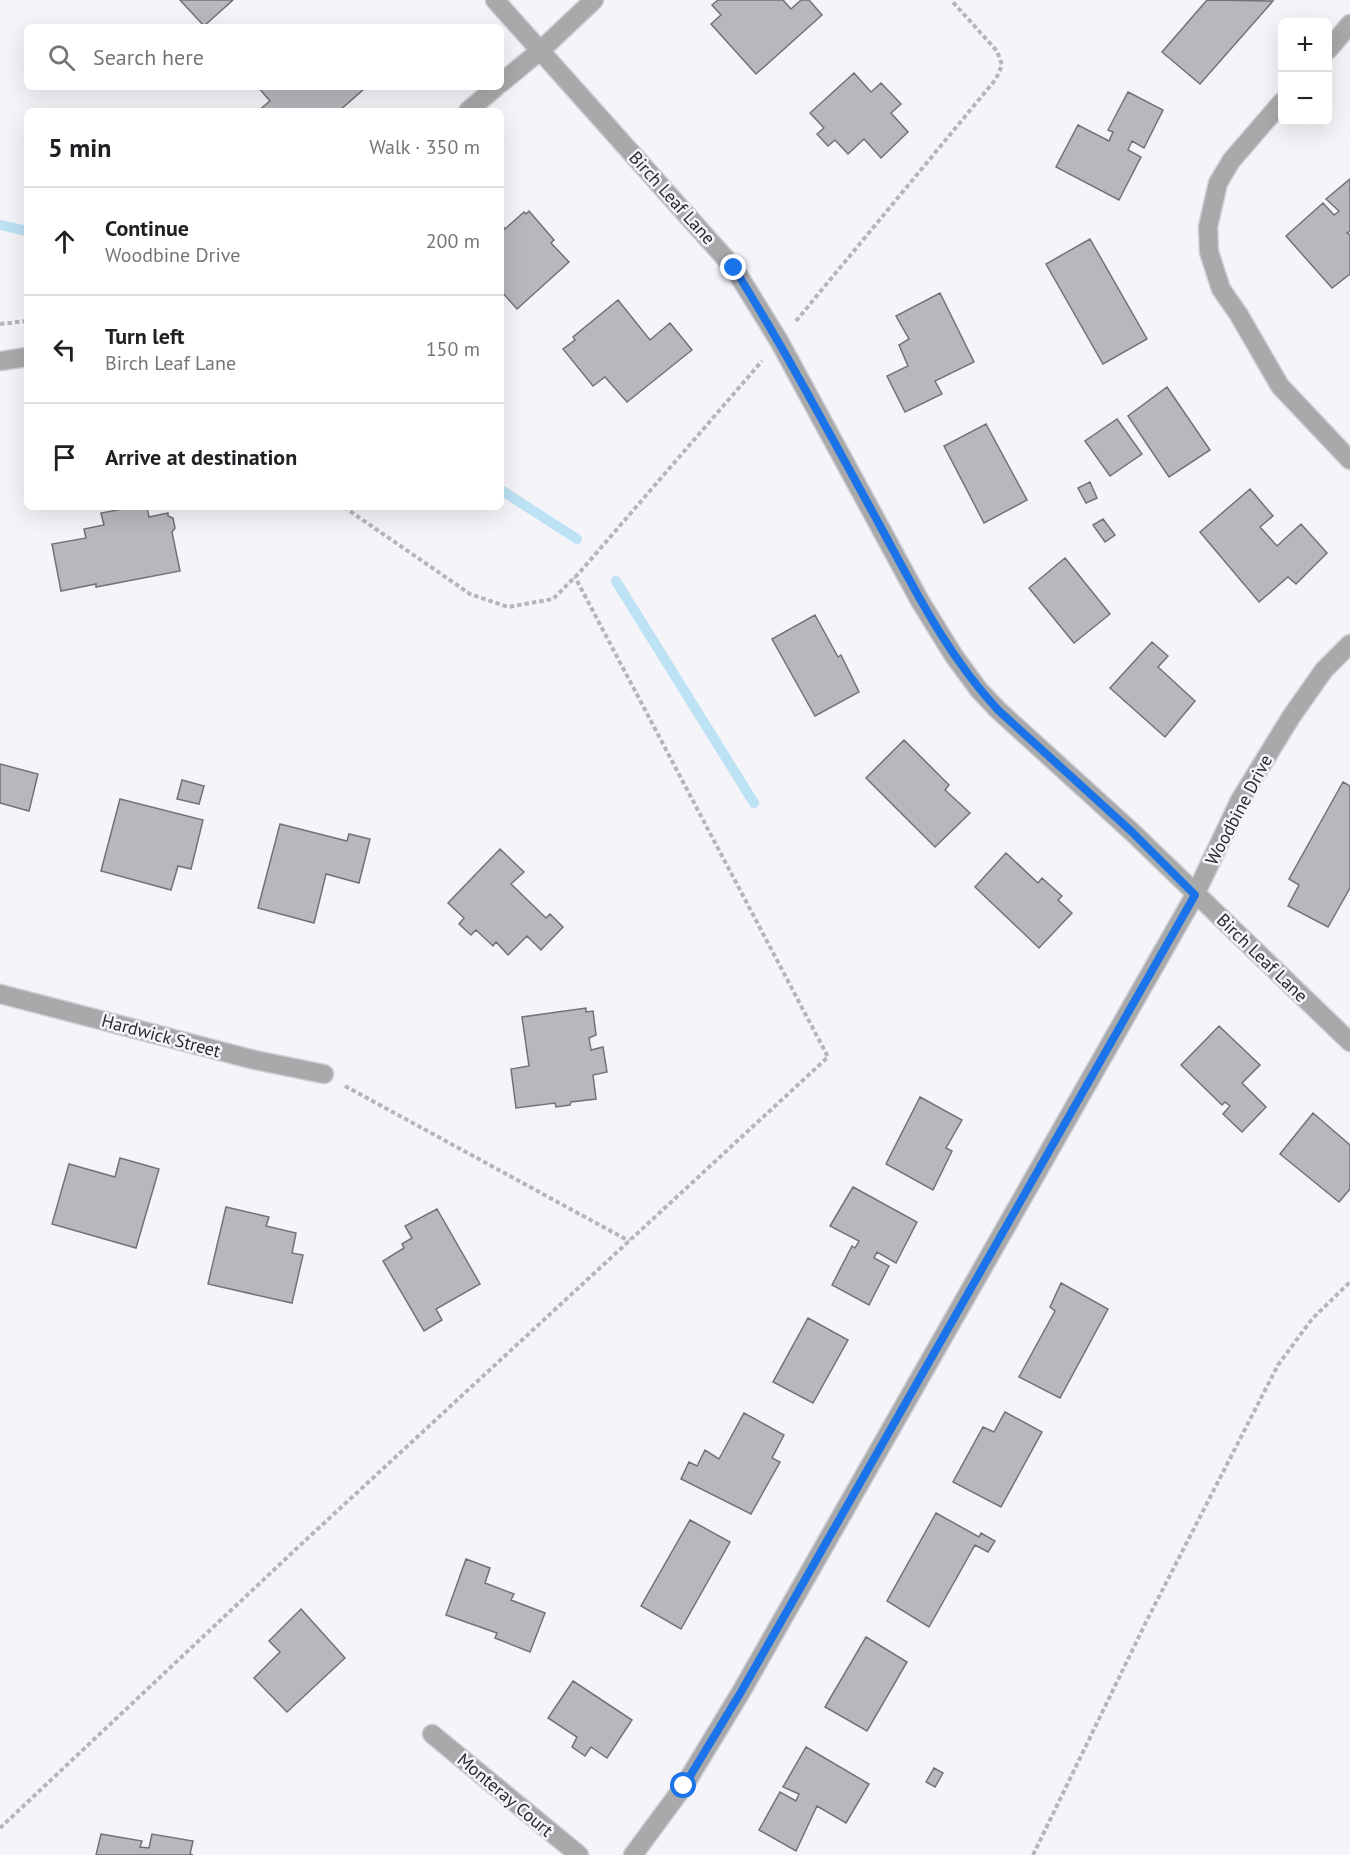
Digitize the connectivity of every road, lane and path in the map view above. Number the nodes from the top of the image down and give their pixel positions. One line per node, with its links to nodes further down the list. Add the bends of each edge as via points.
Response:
1 (495, 0): 6 (street, Birch Leaf Lane)
2 (594, 0): 6 (street)
3 (951, 0): 13 (path, via 997,51 1002,65 996,79)
4 (1350, 24): 5 (street)
5 (1332, 45)
6 (541, 50): 7 (street); 13 (street, Birch Leaf Lane, via 734,268)
7 (504, 81)
8 (492, 90): 10 (street)
9 (1278, 107): 16 (street, via 1231,161 1218,183 1208,227 1209,252 1221,289 1280,386)
10 (472, 108)
11 (24, 321): 12 (path)
12 (0, 324)
13 (779, 341): 18 (path); 20 (street, Birch Leaf Lane, via 920,601 979,690)
14 (24, 357): 15 (street)
15 (0, 361)
16 (1350, 460)
17 (348, 510): 18 (path, via 470,594 508,607 553,599)
18 (575, 577): 24 (path, via 828,1057)
19 (1350, 644): 20 (street, Woodbine Drive, via 1324,670 1291,717 1240,800)
20 (1195, 895): 22 (street, Birch Leaf Lane); 29 (street, Woodbine Drive, via 741,1692 684,1786)
21 (0, 994): 23 (street, Hardwick Street)
22 (1350, 1042)
23 (324, 1074): 24 (path)
24 (628, 1241): 27 (path)
25 (1350, 1282): 30 (path, via 1312,1319 1278,1365 1146,1622)
26 (432, 1734): 28 (street, Monteray Court)
27 (0, 1828)
28 (579, 1855)
29 (633, 1855)
30 (1033, 1855)

